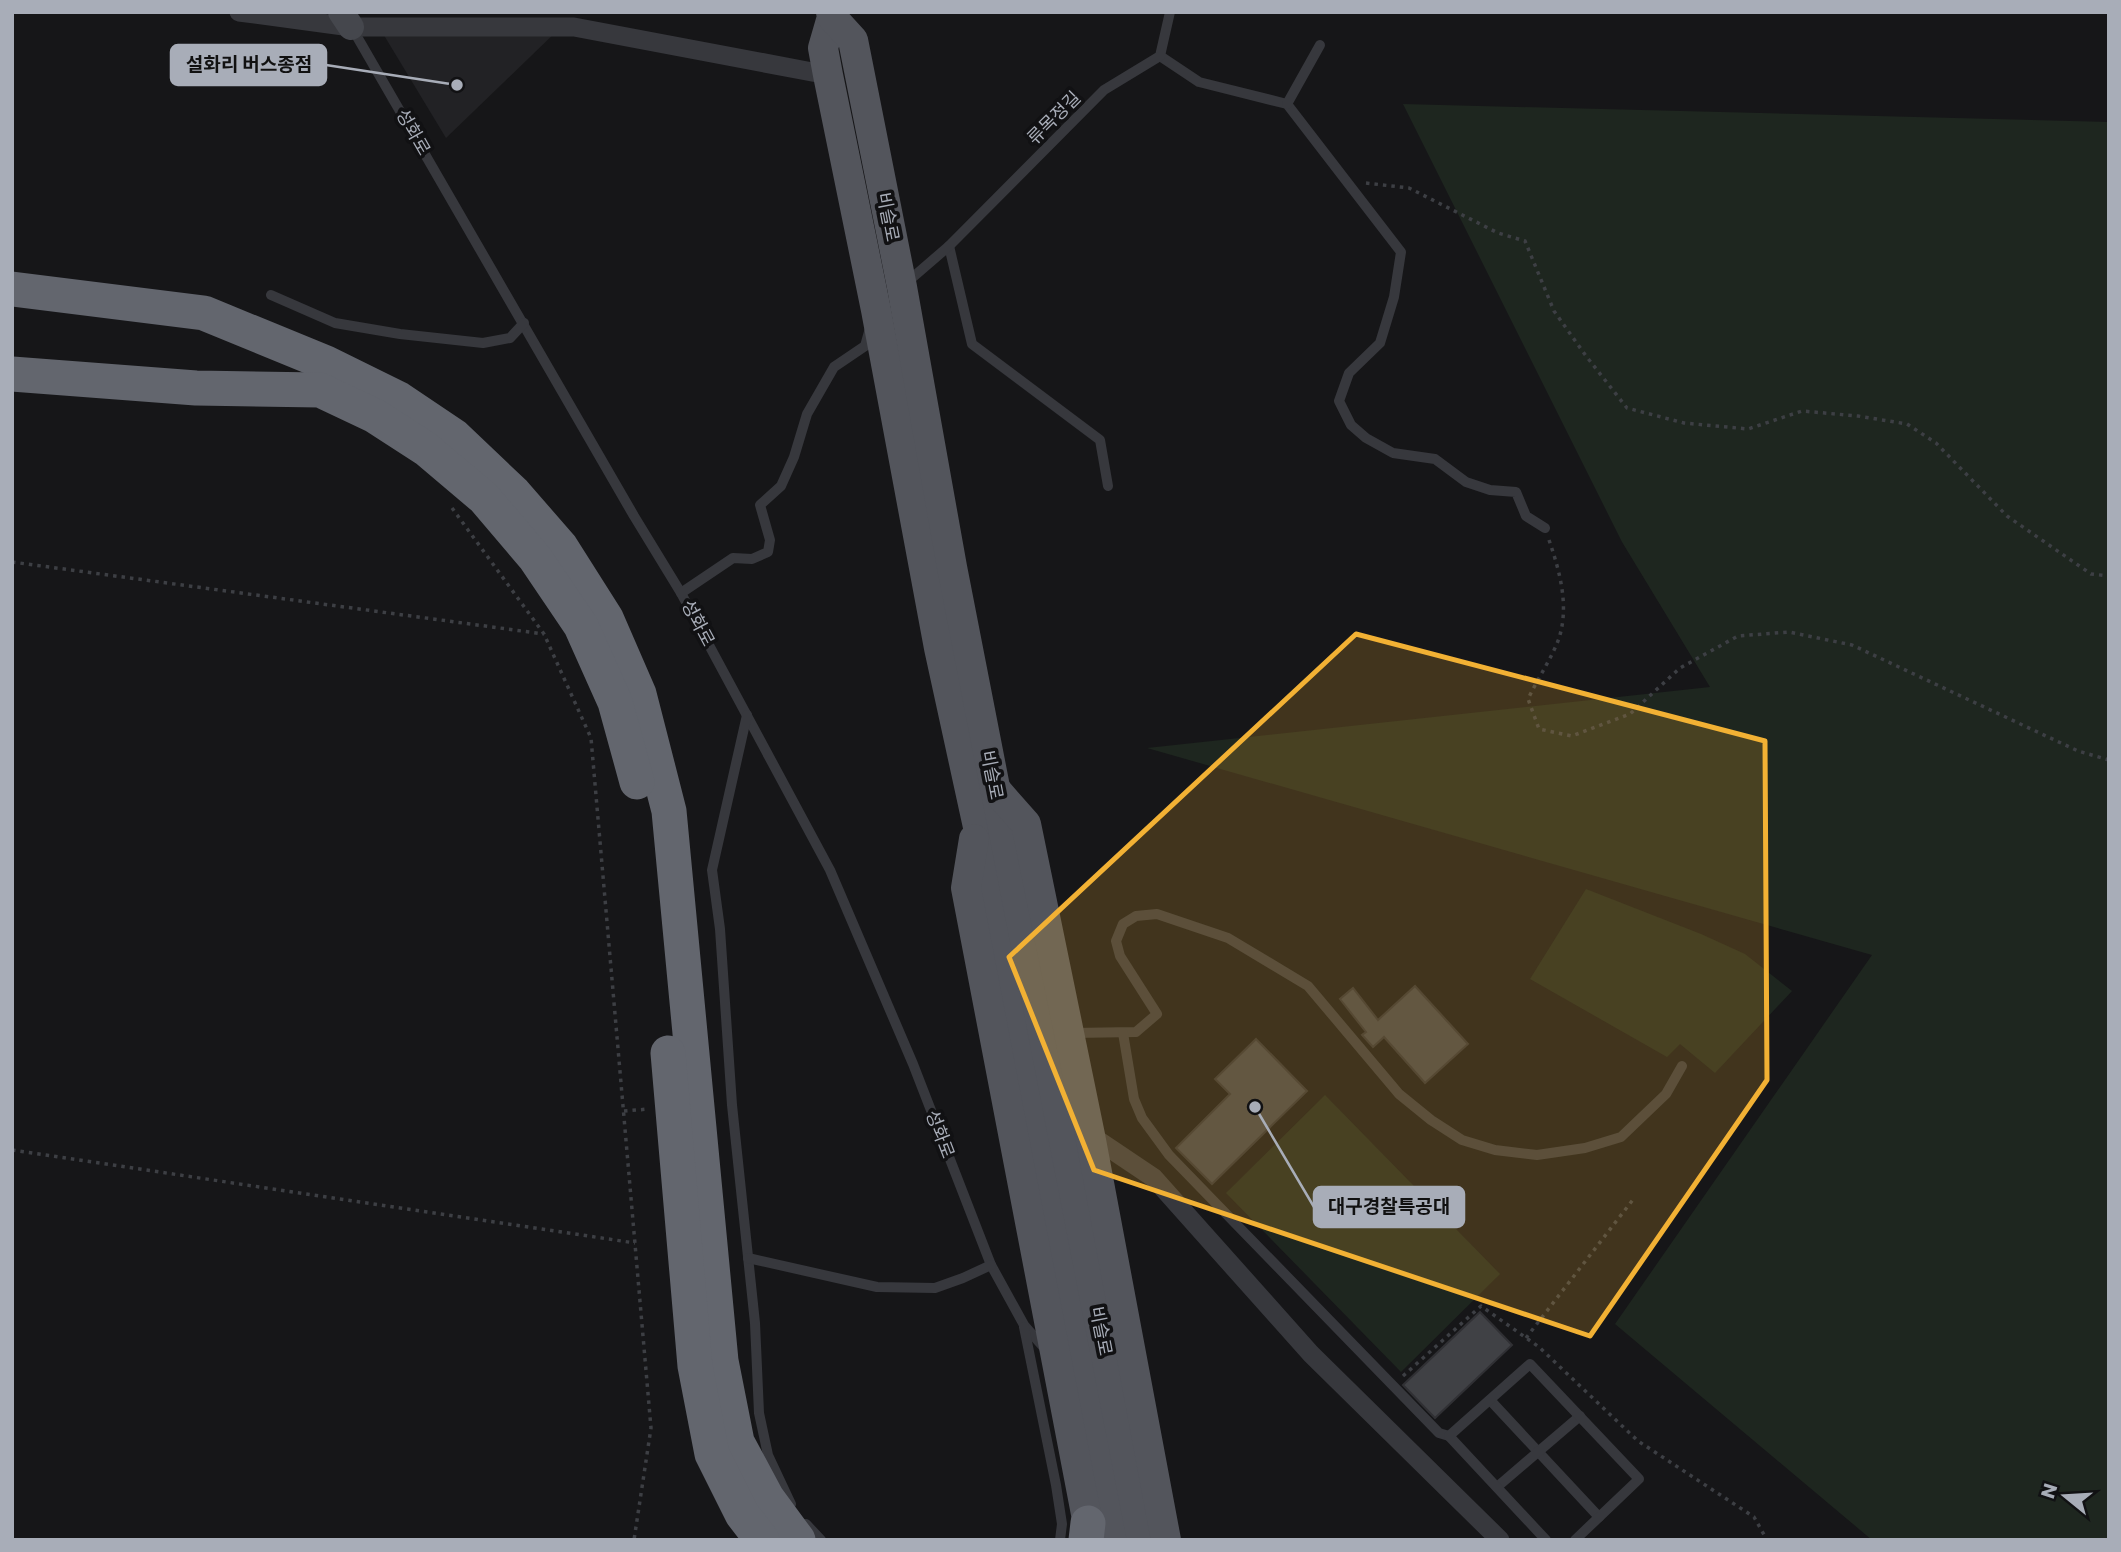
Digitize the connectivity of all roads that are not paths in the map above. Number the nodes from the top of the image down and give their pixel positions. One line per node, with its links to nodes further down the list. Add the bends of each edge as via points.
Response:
1 (239, 12): 4 (street)
2 (1170, 12): 6 (lane)
3 (831, 15): 7 (main road, 비슬로, via 823,48); 12 (main road, 비슬로, via 853,40)
4 (346, 20): 7 (street, via 574,27); 13 (lane, 성화로)
5 (1320, 45): 8 (lane)
6 (1160, 56): 8 (lane, via 1199,82); 9 (lane, 류목정길, via 1104,90)
7 (828, 75): 12 (main road, 비슬로)
8 (1287, 104): 16 (lane, via 1401,252 1380,343 1349,373 1339,401 1351,425 1392,453 1435,459 1466,482 1516,492 1526,516)
9 (949, 246): 12 (lane, 류목정길); 15 (lane, via 972,344 1100,440)
10 (12, 289): 36 (highway, via 204,313 326,363 399,399 454,436 514,493 561,547 606,618 639,694 669,811 721,1361 737,1442 767,1498)
11 (271, 295): 13 (lane, via 335,323 483,343 510,338)
12 (889, 298): 17 (lane, via 864,346 834,367 807,414 781,486 760,505 770,540 768,552 752,559 733,558); 19 (main road, 비슬로, via 952,566); 20 (main road, 비슬로, via 939,648)
13 (524, 323): 17 (lane, 성화로)
14 (12, 374): 38 (highway, via 196,388 320,390 374,416 426,449 484,498 534,558 581,626 615,702 645,811 695,1366 712,1454 742,1514)
15 (1108, 486)
16 (1545, 528)
17 (681, 593): 18 (lane, 성화로)
18 (747, 715): 26 (lane, via 712,870); 27 (lane, 성화로, via 830,870)
19 (995, 788): 21 (main road, 비슬로); 22 (main road, via 1026,824)
20 (977, 824): 21 (main road, 비슬로); 29 (main road, via 966,888)
21 (1019, 965): 37 (main road, 비슬로); 40 (main road, 비슬로)
22 (1069, 1033): 23 (lane); 25 (main road)
23 (1123, 1033): 24 (lane, via 1136,1032 1157,1014 1120,956 1116,941 1123,924 1136,916 1157,914 1228,938 1308,986 1398,1094 1462,1140 1495,1150 1537,1155 1621,1137 1666,1094); 32 (lane, via 1134,1099 1169,1155 1439,1433)
24 (1682, 1066)
25 (1090, 1135): 41 (main road); 42 (street, via 1154,1178 1311,1354)
26 (748, 1258): 27 (lane, via 877,1287 935,1288); 36 (lane, via 759,1413 768,1455)
27 (992, 1265): 28 (lane, 성화로)
28 (1024, 1325): 29 (lane); 37 (lane, via 1062,1524)
29 (1058, 1363): 37 (main road)
30 (1490, 1400): 31 (lane, via 1530,1364); 32 (lane); 33 (lane)
31 (1580, 1416): 33 (lane); 35 (lane, via 1639,1479)
32 (1449, 1436): 34 (lane)
33 (1538, 1452): 34 (lane); 35 (lane)
34 (1497, 1487): 43 (lane)
35 (1599, 1517): 44 (lane)
36 (798, 1523): 39 (lane)
37 (1089, 1536)
38 (762, 1540)
39 (821, 1540)
40 (1142, 1540)
41 (1166, 1540)
42 (1500, 1540)
43 (1546, 1540)
44 (1575, 1540)

